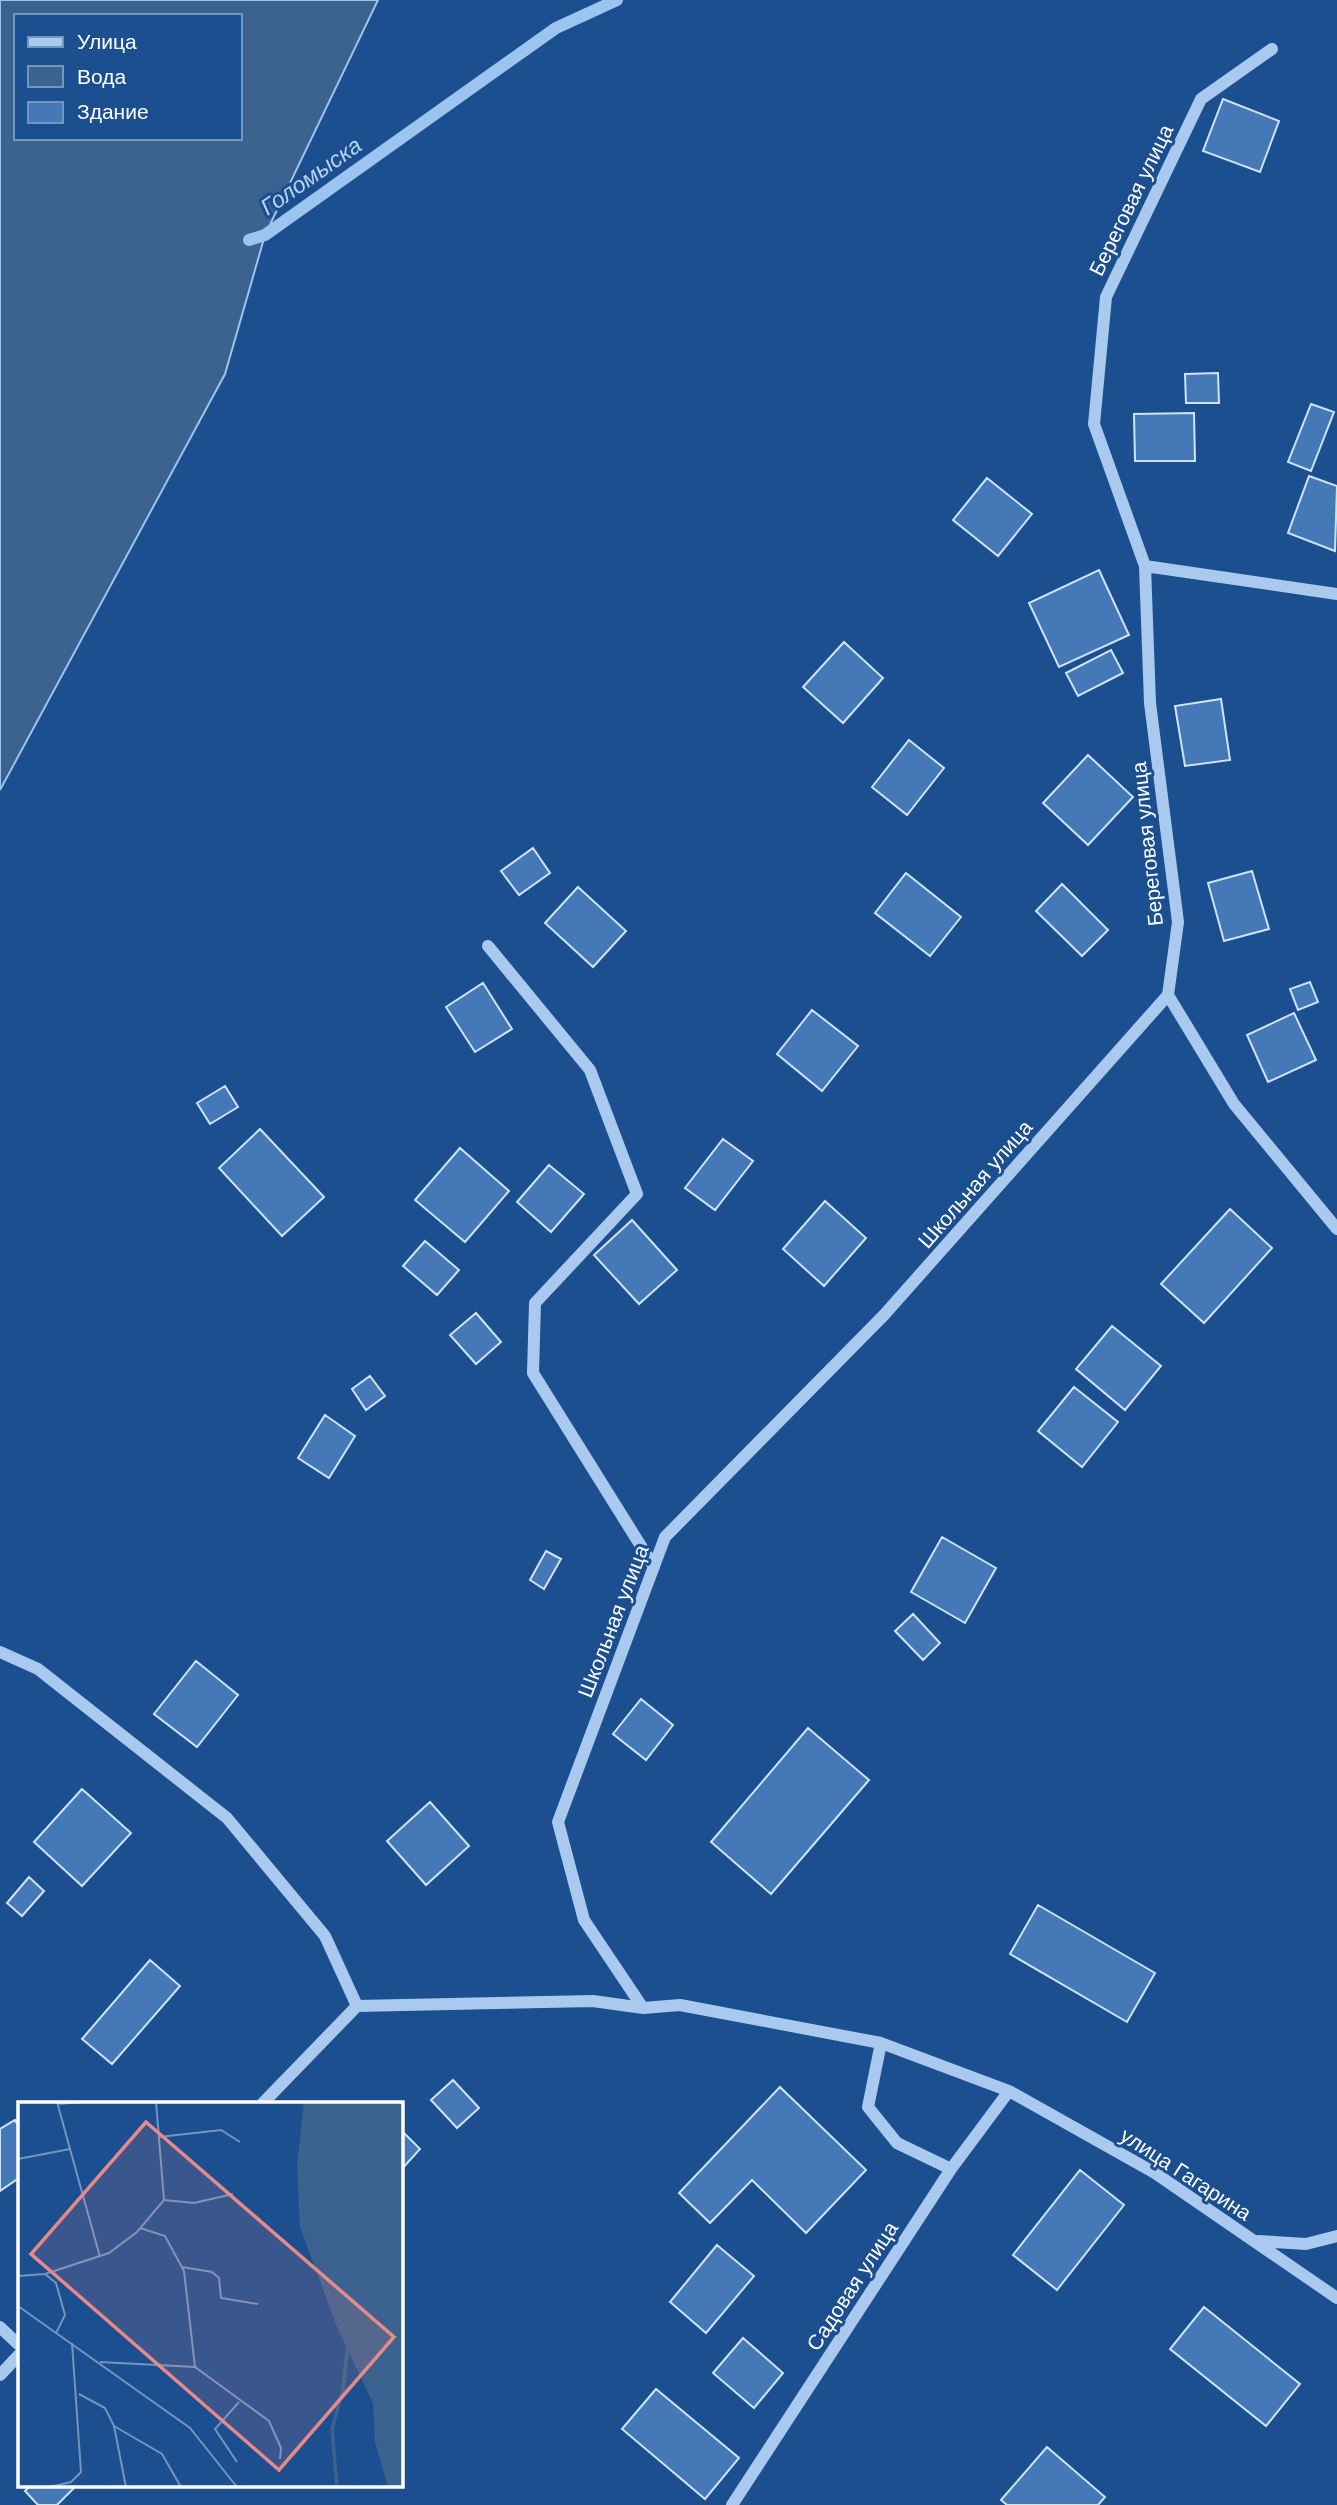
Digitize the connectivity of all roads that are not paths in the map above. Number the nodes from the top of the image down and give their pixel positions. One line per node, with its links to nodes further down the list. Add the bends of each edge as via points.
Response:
1 (1272, 49): 2 (street, Береговая улица, via 1201,99 1106,297 1094,424)
2 (1145, 566): 3 (street); 5 (street, Береговая улица, via 1150,703 1178,922)
3 (1337, 594)
4 (488, 946): 7 (street, via 590,1070 637,1194 535,1303 533,1373)
5 (1168, 995): 6 (street, via 1234,1104); 7 (street, Школьная улица, via 884,1315 665,1537)
6 (1337, 1229)
7 (654, 1567): 10 (street, Школьная улица, via 558,1822 584,1920)
8 (0, 1652): 9 (street, via 38,1669 227,1818 325,1936)
9 (357, 2006): 10 (street, via 593,2001); 13 (street)
10 (642, 2008): 11 (street, улица Гагарина, via 680,2005)
11 (881, 2043): 12 (street, улица Гагарина); 14 (street, via 868,2107 897,2143)
12 (1009, 2091): 14 (street, Садовая улица); 16 (street, улица Гагарина, via 1155,2173)
13 (264, 2102)
14 (951, 2169): 22 (street, Садовая улица)
15 (1337, 2236): 16 (street, via 1306,2244)
16 (1252, 2240): 17 (street, улица Гагарина)
17 (1337, 2298)
18 (0, 2327): 19 (street)
19 (18, 2345)
20 (18, 2356): 21 (street)
21 (0, 2375)
22 (732, 2505)

